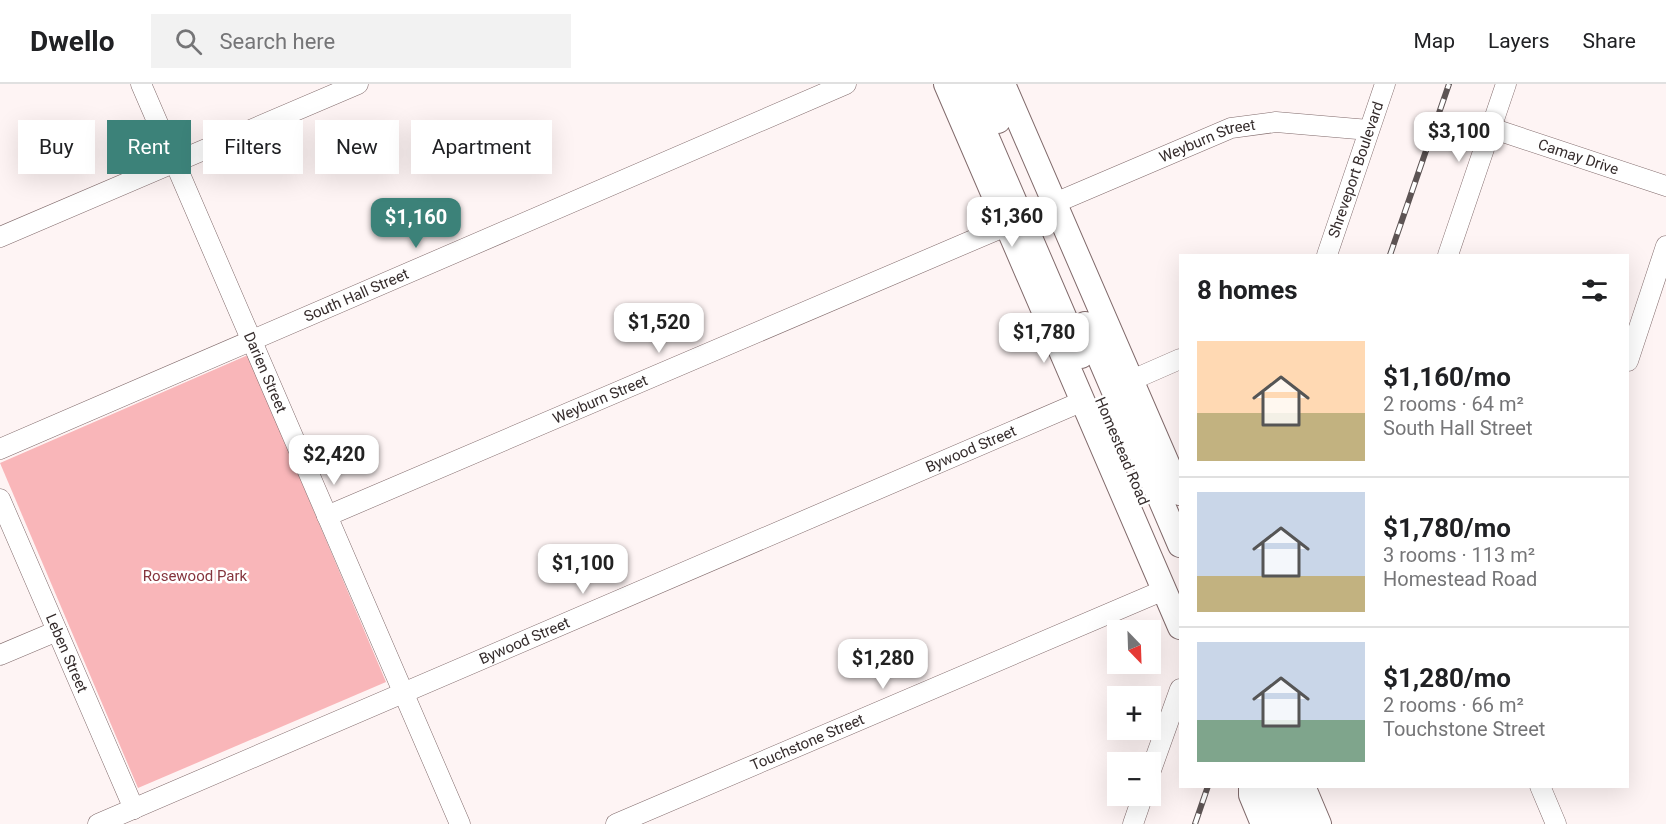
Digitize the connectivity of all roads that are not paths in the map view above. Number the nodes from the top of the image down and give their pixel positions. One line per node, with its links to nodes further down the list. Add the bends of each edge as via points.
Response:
1 (141, 84): 10 (street, Darien Street)
2 (358, 84): 13 (street)
3 (846, 84): 23 (street, South Hall Street)
4 (946, 84): 18 (main road)
5 (964, 84): 26 (main road, Homestead Road)
6 (983, 84): 26 (main road, Homestead Road)
7 (1003, 84): 17 (main road)
8 (1384, 84): 12 (street, Shreveport Boulevard)
9 (1506, 84): 11 (street)
10 (156, 120)
11 (1491, 128): 16 (street, Camay Drive); 22 (street)
12 (1369, 130): 17 (street, Weyburn Street, via 1276,122 1231,128); 21 (street, Shreveport Boulevard)
13 (191, 156)
14 (148, 174): 19 (street)
15 (179, 174): 23 (street, Darien Street)
16 (1666, 186)
17 (1055, 202): 26 (main road)
18 (1006, 226): 26 (main road); 30 (street, Weyburn Street)
19 (0, 237)
20 (1666, 246): 24 (street)
21 (1327, 254)
22 (1448, 254)
23 (250, 341): 27 (street, South Hall Street); 30 (street, Darien Street)
24 (1629, 358)
25 (1179, 359): 26 (street, Bywood Street)
26 (1107, 392): 28 (main road); 31 (main road, Homestead Road); 32 (main road); 36 (street, Bywood Street)
27 (0, 449)
28 (1179, 492)
29 (0, 499): 34 (street, Leben Street)
30 (327, 516): 36 (street, Darien Street)
31 (1179, 542)
32 (1172, 588): 33 (main road); 48 (street, Touchstone Street)
33 (1179, 622)
34 (57, 631): 35 (street); 45 (street, Leben Street)
35 (0, 655)
36 (404, 692): 45 (street, Bywood Street); 47 (street, Darien Street)
37 (1179, 692): 38 (street)
38 (1158, 752)
39 (1251, 788): 50 (main road)
40 (1267, 788): 51 (main road)
41 (1286, 788): 52 (main road)
42 (1304, 788): 53 (main road)
43 (1540, 788): 54 (street)
44 (1139, 806): 49 (street)
45 (134, 808): 46 (street, Bywood Street)
46 (98, 824)
47 (459, 824)
48 (616, 824)
49 (1133, 824)
50 (1263, 824)
51 (1282, 824)
52 (1301, 824)
53 (1319, 824)
54 (1556, 824)

